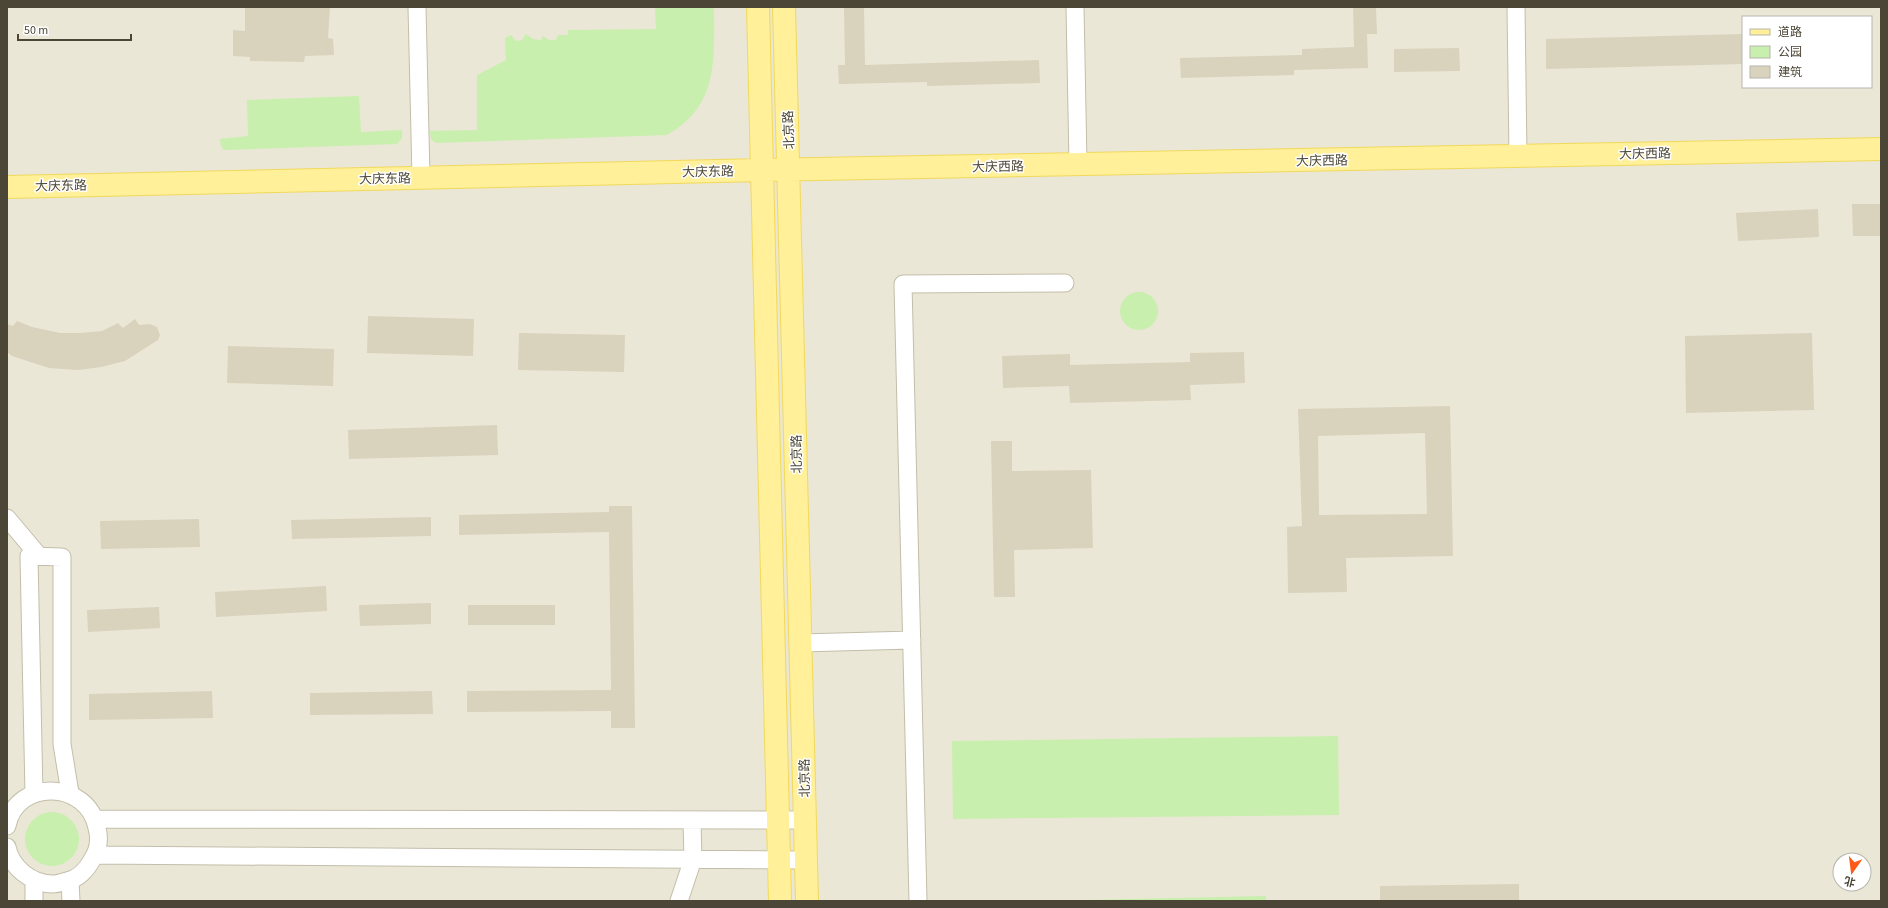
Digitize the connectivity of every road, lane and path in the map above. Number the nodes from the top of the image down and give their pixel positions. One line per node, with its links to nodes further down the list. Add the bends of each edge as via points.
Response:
1 (417, 7): 11 (street)
2 (758, 7): 10 (main road, 北京路)
3 (784, 7): 9 (main road, 北京路)
4 (1075, 7): 8 (street)
5 (1516, 7): 7 (street)
6 (1881, 149): 7 (main road, 大庆西路)
7 (1518, 156): 8 (main road, 大庆西路)
8 (1078, 164): 9 (main road, 大庆西路)
9 (789, 169): 10 (main road, 大庆西路); 17 (main road, 北京路)
10 (762, 170): 11 (main road, 大庆东路); 22 (main road, 北京路)
11 (421, 177): 12 (main road, 大庆东路)
12 (7, 187)
13 (1065, 283): 16 (street, via 903,284)
14 (7, 518): 15 (street)
15 (39, 556): 18 (street, via 28,556); 19 (street, via 62,557 62,744)
16 (912, 640): 17 (street); 38 (street)
17 (801, 643): 23 (main road, 北京路)
18 (34, 794): 19 (street, via 52,790); 20 (street, via 19,804)
19 (70, 794): 21 (street, via 85,804)
20 (9, 816)
21 (96, 819): 24 (street); 26 (street, via 99,837)
22 (778, 820): 23 (street); 24 (street); 28 (main road, 北京路)
23 (805, 820): 29 (main road, 北京路)
24 (692, 821): 27 (street)
25 (7, 847): 30 (street)
26 (96, 855): 27 (street); 32 (street, via 86,870)
27 (693, 859): 28 (street); 35 (street)
28 (779, 860): 29 (street); 36 (main road, 北京路)
29 (806, 860): 37 (main road, 北京路)
30 (13, 870): 31 (street)
31 (34, 880): 32 (street, via 52,884); 33 (street)
32 (70, 880): 34 (street)
33 (34, 901)
34 (71, 901)
35 (679, 901)
36 (780, 901)
37 (807, 901)
38 (918, 901)

